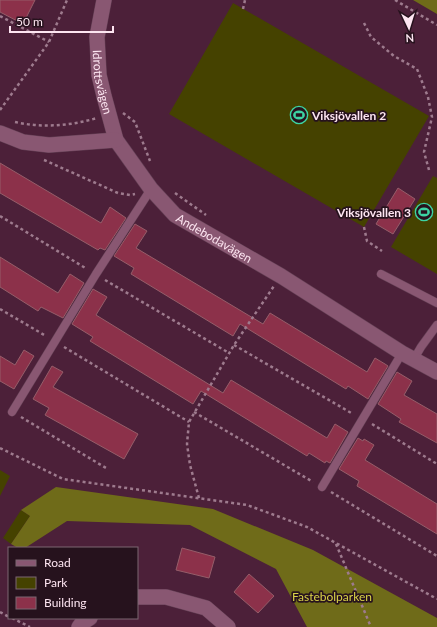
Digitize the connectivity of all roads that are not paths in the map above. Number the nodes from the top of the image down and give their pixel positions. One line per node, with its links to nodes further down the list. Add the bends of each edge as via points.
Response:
1 (104, 0): 3 (street, Idrottsvägen, via 97,37 99,75)
2 (0, 134): 3 (street, via 23,142 49,146)
3 (116, 140): 4 (street, Andebodavägen)
4 (151, 189): 8 (street, Andebodavägen, via 175,215 281,276); 10 (lane)
5 (381, 274): 6 (lane)
6 (437, 303)
7 (437, 325): 8 (lane, via 421,346)
8 (408, 356): 9 (street, Andebodavägen); 11 (lane, via 362,419)
9 (437, 372)
10 (12, 412)
11 (322, 487)
12 (138, 597): 15 (street, via 166,597 206,608)
13 (88, 619): 14 (street)
14 (79, 627)
15 (228, 627)

